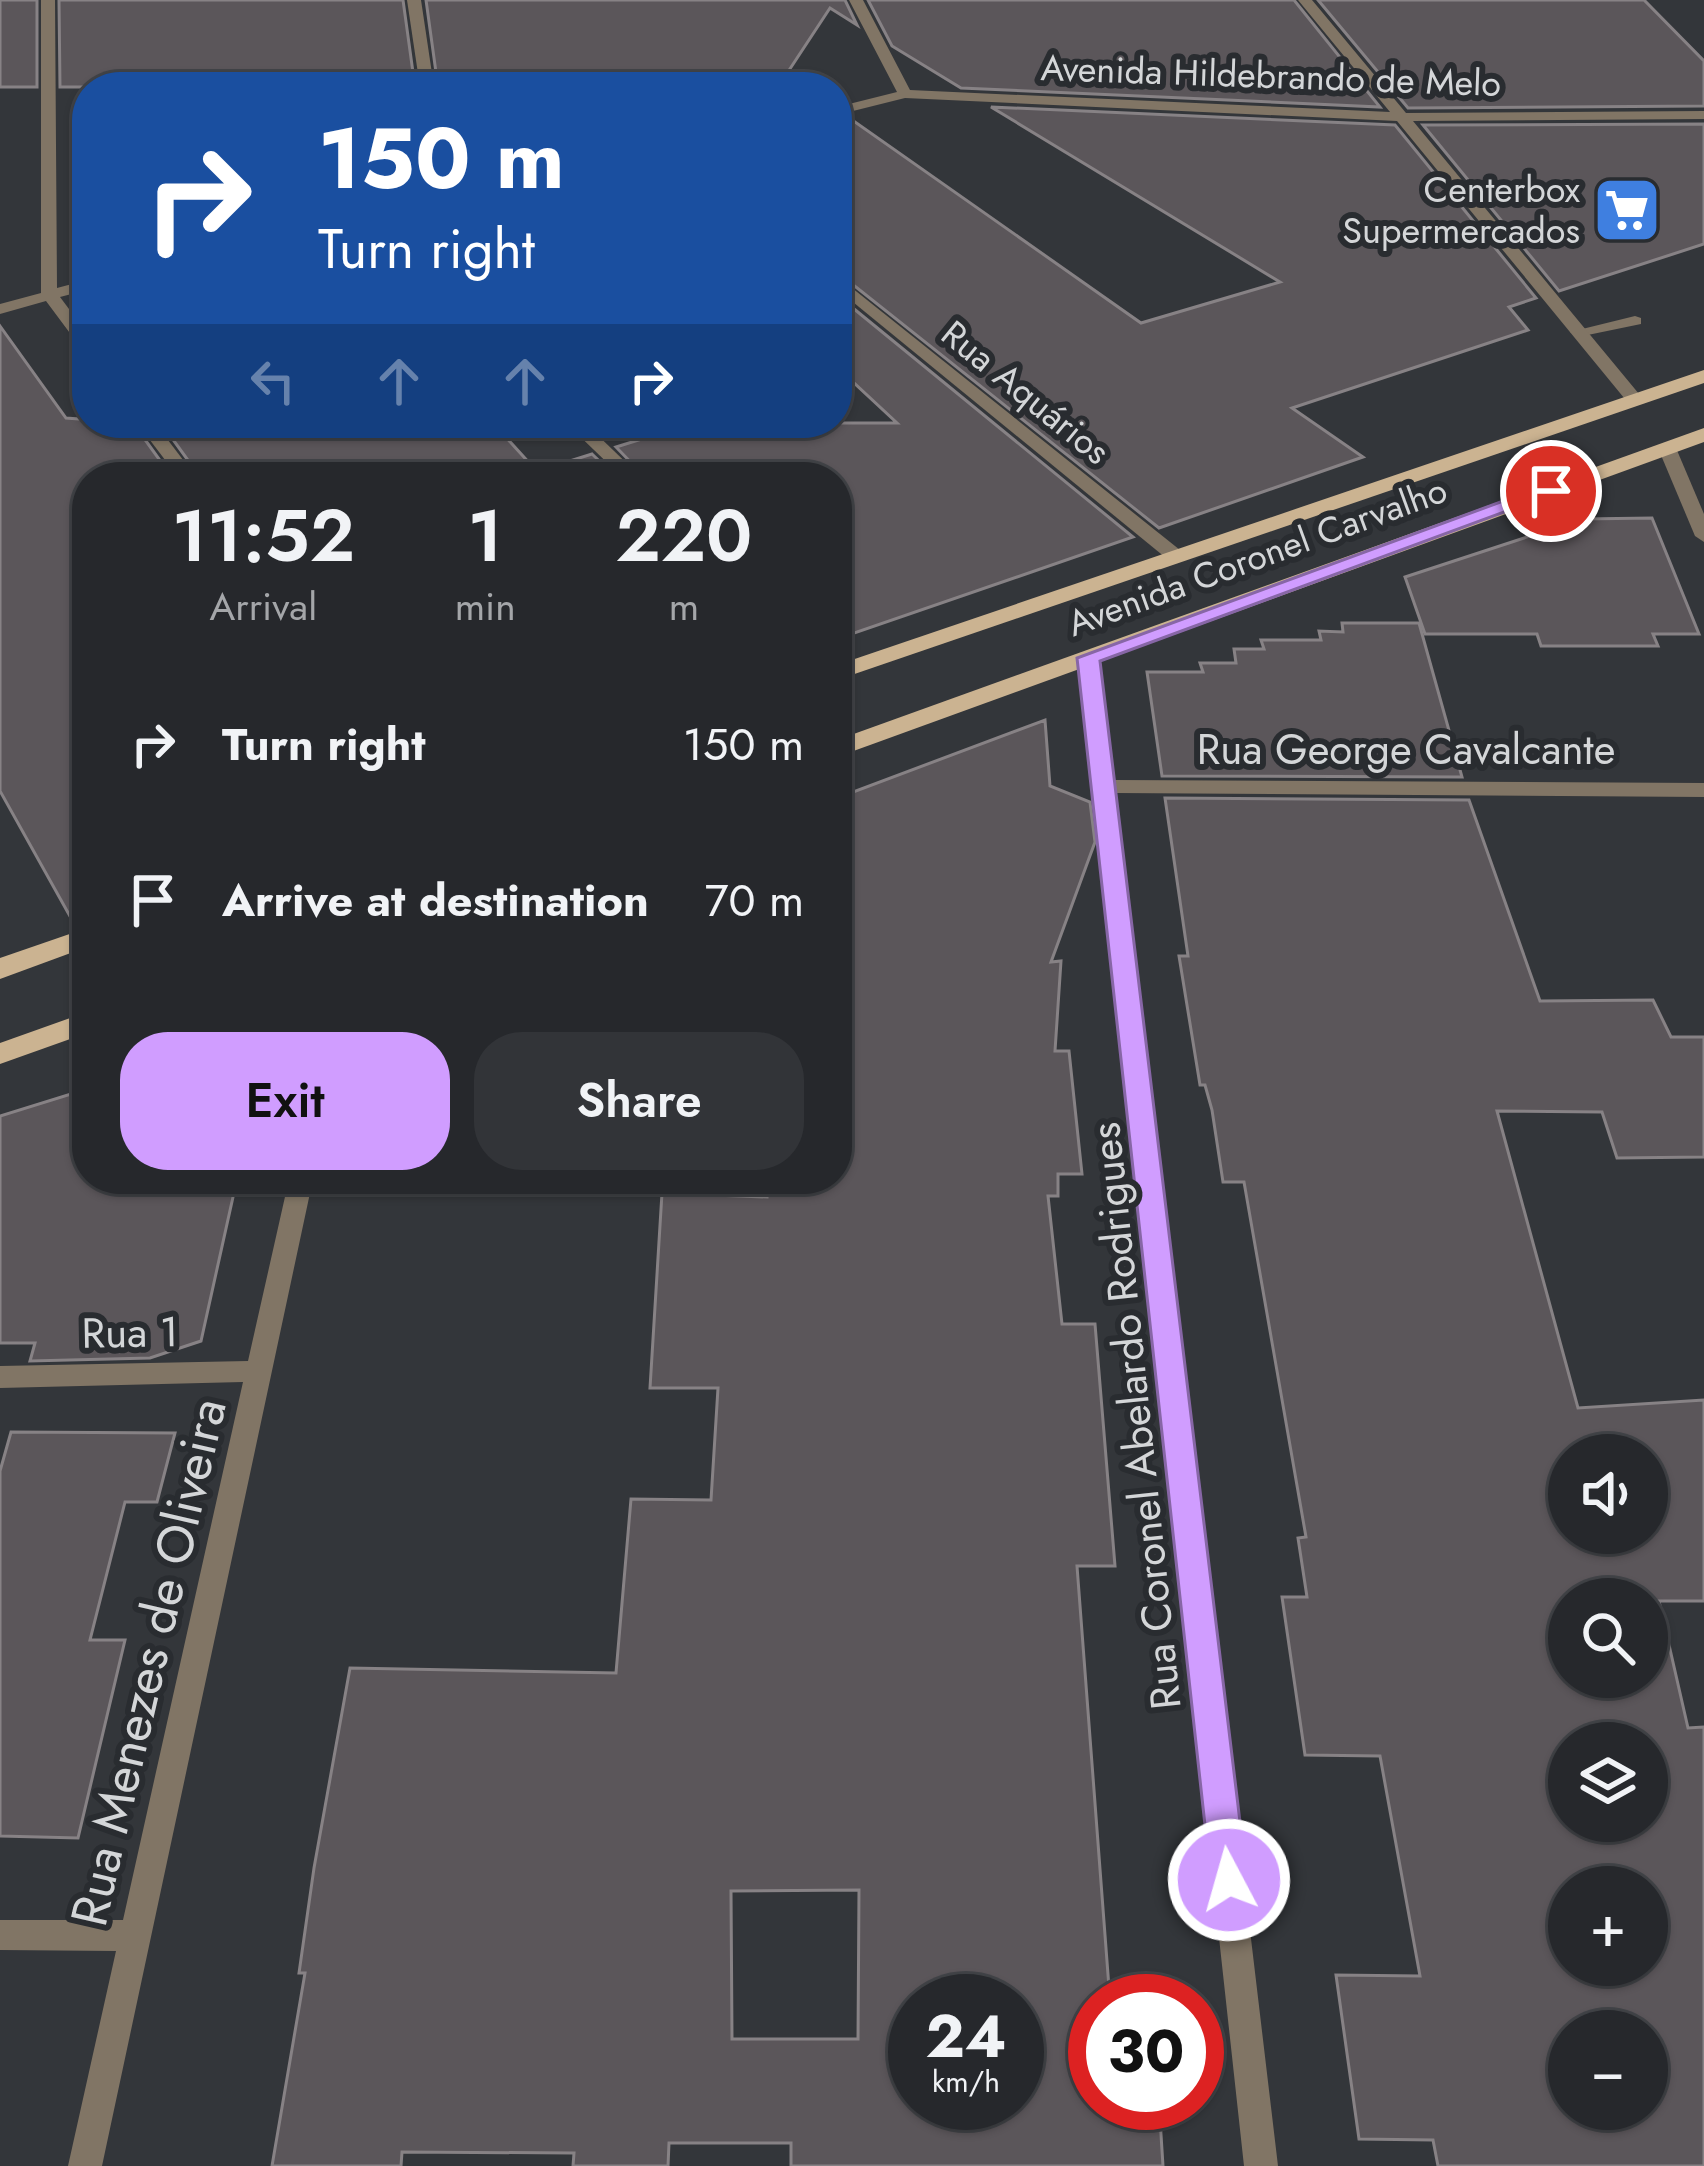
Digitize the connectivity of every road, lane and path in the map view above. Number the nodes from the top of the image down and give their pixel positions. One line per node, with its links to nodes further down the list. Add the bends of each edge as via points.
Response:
1 (48, 0): 12 (street)
2 (414, 0): 5 (street)
3 (856, 0): 6 (street)
4 (1305, 0): 9 (street)
5 (426, 72)
6 (905, 94): 7 (street, Avenida Hildebrando de Melo); 9 (street, Avenida Hildebrando de Melo)
7 (852, 107)
8 (1704, 115): 9 (street, Avenida Hildebrando de Melo)
9 (1398, 117): 16 (street)
10 (72, 289): 12 (street)
11 (852, 293): 26 (street, Rua Aquários)
12 (50, 294): 13 (street); 15 (street)
13 (0, 309)
14 (1635, 321): 16 (street)
15 (72, 324)
16 (1578, 332): 18 (street)
17 (1704, 376): 18 (main road, Avenida Coronel Carvalho)
18 (1635, 400): 26 (main road, Avenida Coronel Carvalho)
19 (1704, 435): 22 (main road, Avenida Coronel Carvalho)
20 (157, 438): 23 (street)
21 (590, 438): 24 (street)
22 (1667, 448): 25 (street); 27 (main road, Avenida Coronel Carvalho)
23 (176, 462)
24 (616, 462)
25 (1704, 536)
26 (1173, 554): 28 (main road, Avenida Coronel Carvalho)
27 (1089, 658): 29 (main road, Avenida Coronel Carvalho); 30 (street, Rua Coronel Abelardo Rodrigues)
28 (852, 666)
29 (852, 743)
30 (1107, 786): 31 (street, Rua George Cavalcante); 42 (street, Rua Coronel Abelardo Rodrigues)
31 (1704, 790)
32 (72, 942): 33 (main road)
33 (3, 961)
34 (72, 1028): 35 (main road)
35 (0, 1054)
36 (299, 1194): 37 (street, Rua Menezes de Oliveira)
37 (262, 1371): 38 (street, Rua 1); 40 (street, Rua Menezes de Oliveira)
38 (0, 1377)
39 (0, 1936): 40 (street)
40 (136, 1936): 41 (street, Rua Menezes de Oliveira)
41 (85, 2166)
42 (1261, 2166)

